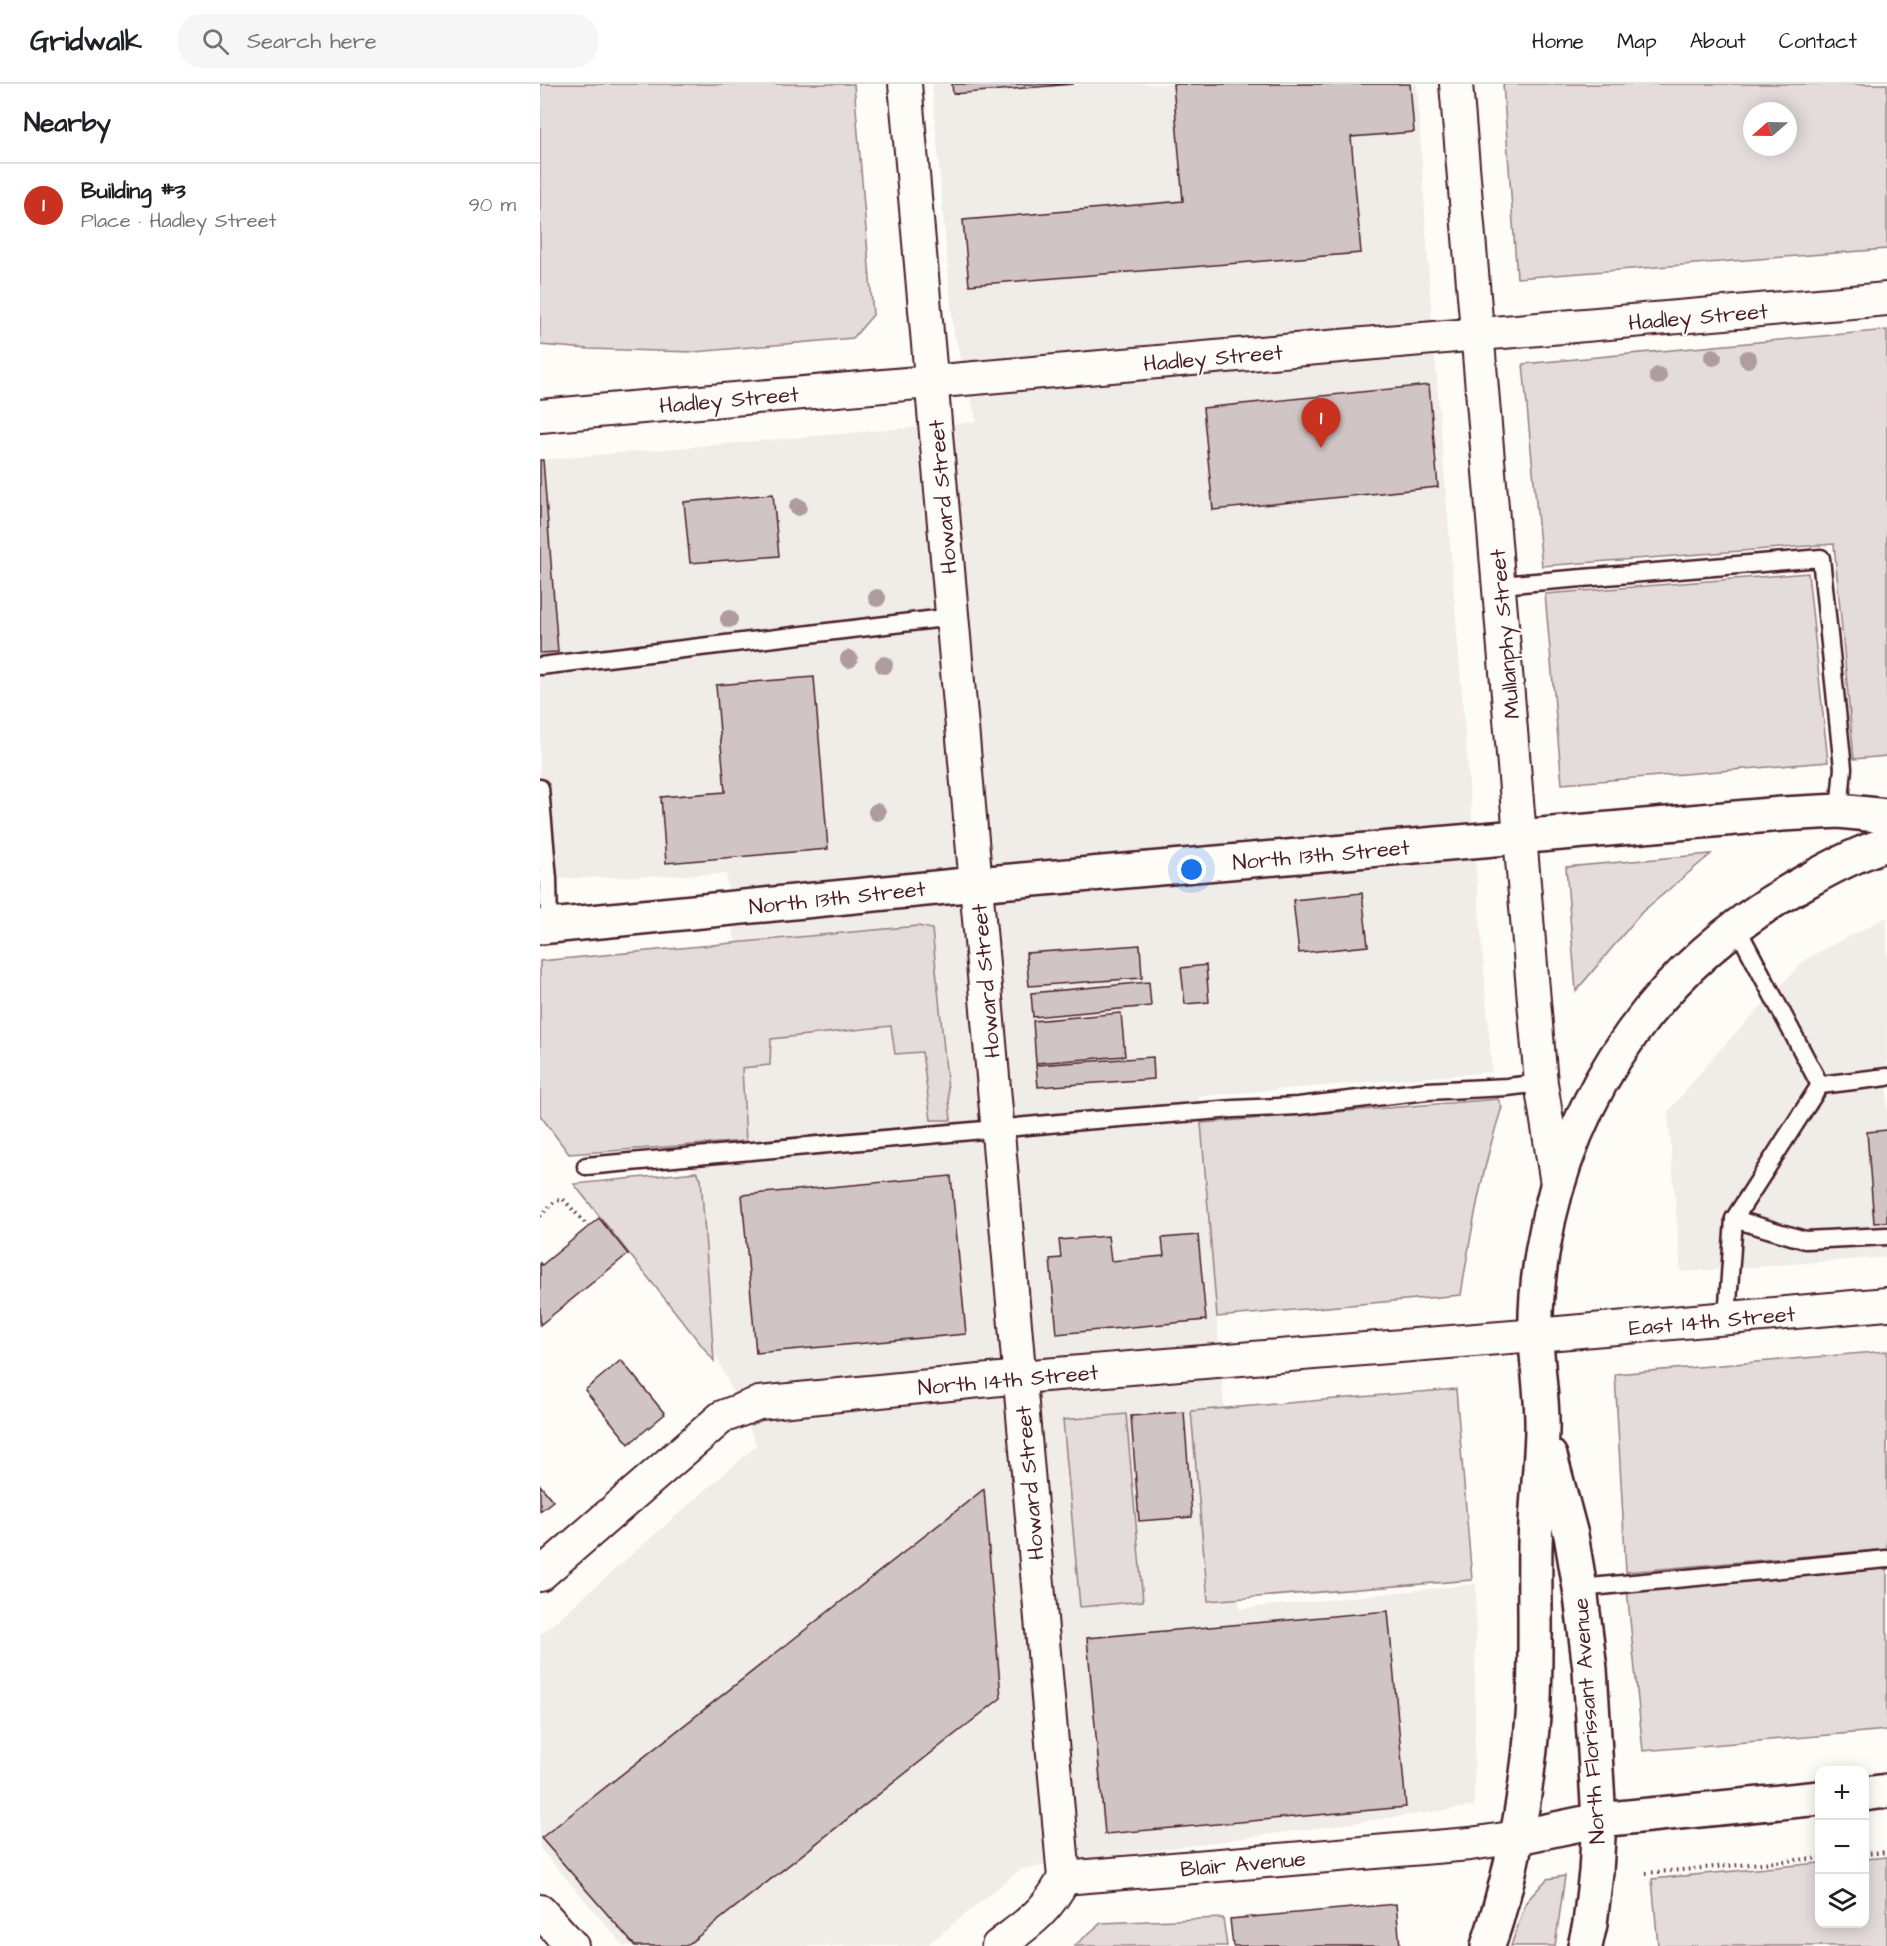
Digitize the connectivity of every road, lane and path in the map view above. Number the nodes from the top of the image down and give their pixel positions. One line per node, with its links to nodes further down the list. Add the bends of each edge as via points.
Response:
1 (904, 84): 5 (street, Howard Street)
2 (1456, 84): 4 (street, Mullanphy Street)
3 (1887, 299): 4 (street, Hadley Street)
4 (1478, 335): 5 (street, Hadley Street); 7 (street, Mullanphy Street)
5 (932, 380): 6 (street, Hadley Street); 8 (street, Howard Street)
6 (540, 416)
7 (1500, 585): 11 (lane, via 1821,558 1843,768); 13 (street, Mullanphy Street)
8 (953, 616): 9 (lane); 15 (street, Howard Street)
9 (540, 666)
10 (540, 788): 16 (lane, via 548,879)
11 (1839, 811): 12 (main road, North 13th Street); 13 (main road, North 13th Street)
12 (1887, 816)
13 (1521, 836): 15 (main road, North 13th Street); 19 (street, Mullanphy Street)
14 (1887, 844): 17 (main road, via 1820,874)
15 (976, 884): 16 (main road, North 13th Street); 21 (street, Howard Street)
16 (545, 926)
17 (1736, 926): 20 (lane); 23 (main road, via 1692,963 1626,1039 1575,1134)
18 (1887, 1077): 20 (lane)
19 (1541, 1083): 21 (lane); 23 (street, Mullanphy Street)
20 (1820, 1085): 25 (lane)
21 (998, 1128): 22 (lane); 31 (street, Howard Street)
22 (586, 1166)
23 (1557, 1184): 30 (main road, North Florissant Avenue, via 1542,1251)
24 (540, 1216): 26 (path, via 563,1199)
25 (1734, 1219): 27 (lane, via 1805,1240); 29 (lane)
26 (585, 1223)
27 (1887, 1236)
28 (1887, 1304): 29 (street, East 14th Street)
29 (1727, 1318): 30 (street, East 14th Street)
30 (1536, 1335): 31 (street, North 14th Street); 32 (main road, North Florissant Avenue)
31 (1020, 1377): 34 (street, North 14th Street, via 759,1403 722,1417); 45 (street, Howard Street)
32 (1542, 1429): 35 (main road, North Florissant Avenue, via 1571,1535); 40 (main road, North Florissant Avenue, via 1535,1543 1533,1714)
33 (1887, 1559): 35 (lane)
34 (540, 1575)
35 (1580, 1588): 39 (main road, North Florissant Avenue, via 1590,1669)
36 (1887, 1791): 37 (main road)
37 (1869, 1793)
38 (1815, 1798): 39 (main road)
39 (1599, 1820): 40 (main road); 50 (main road, North Florissant Avenue)
40 (1518, 1837): 45 (street, Blair Avenue); 49 (main road, North Florissant Avenue)
41 (1887, 1852): 42 (path)
42 (1869, 1854)
43 (1815, 1858): 44 (path)
44 (1646, 1874)
45 (1064, 1878): 48 (street, via 1041,1913)
46 (540, 1911): 47 (street)
47 (572, 1946)
48 (998, 1946)
49 (1488, 1946)
50 (1586, 1946)

